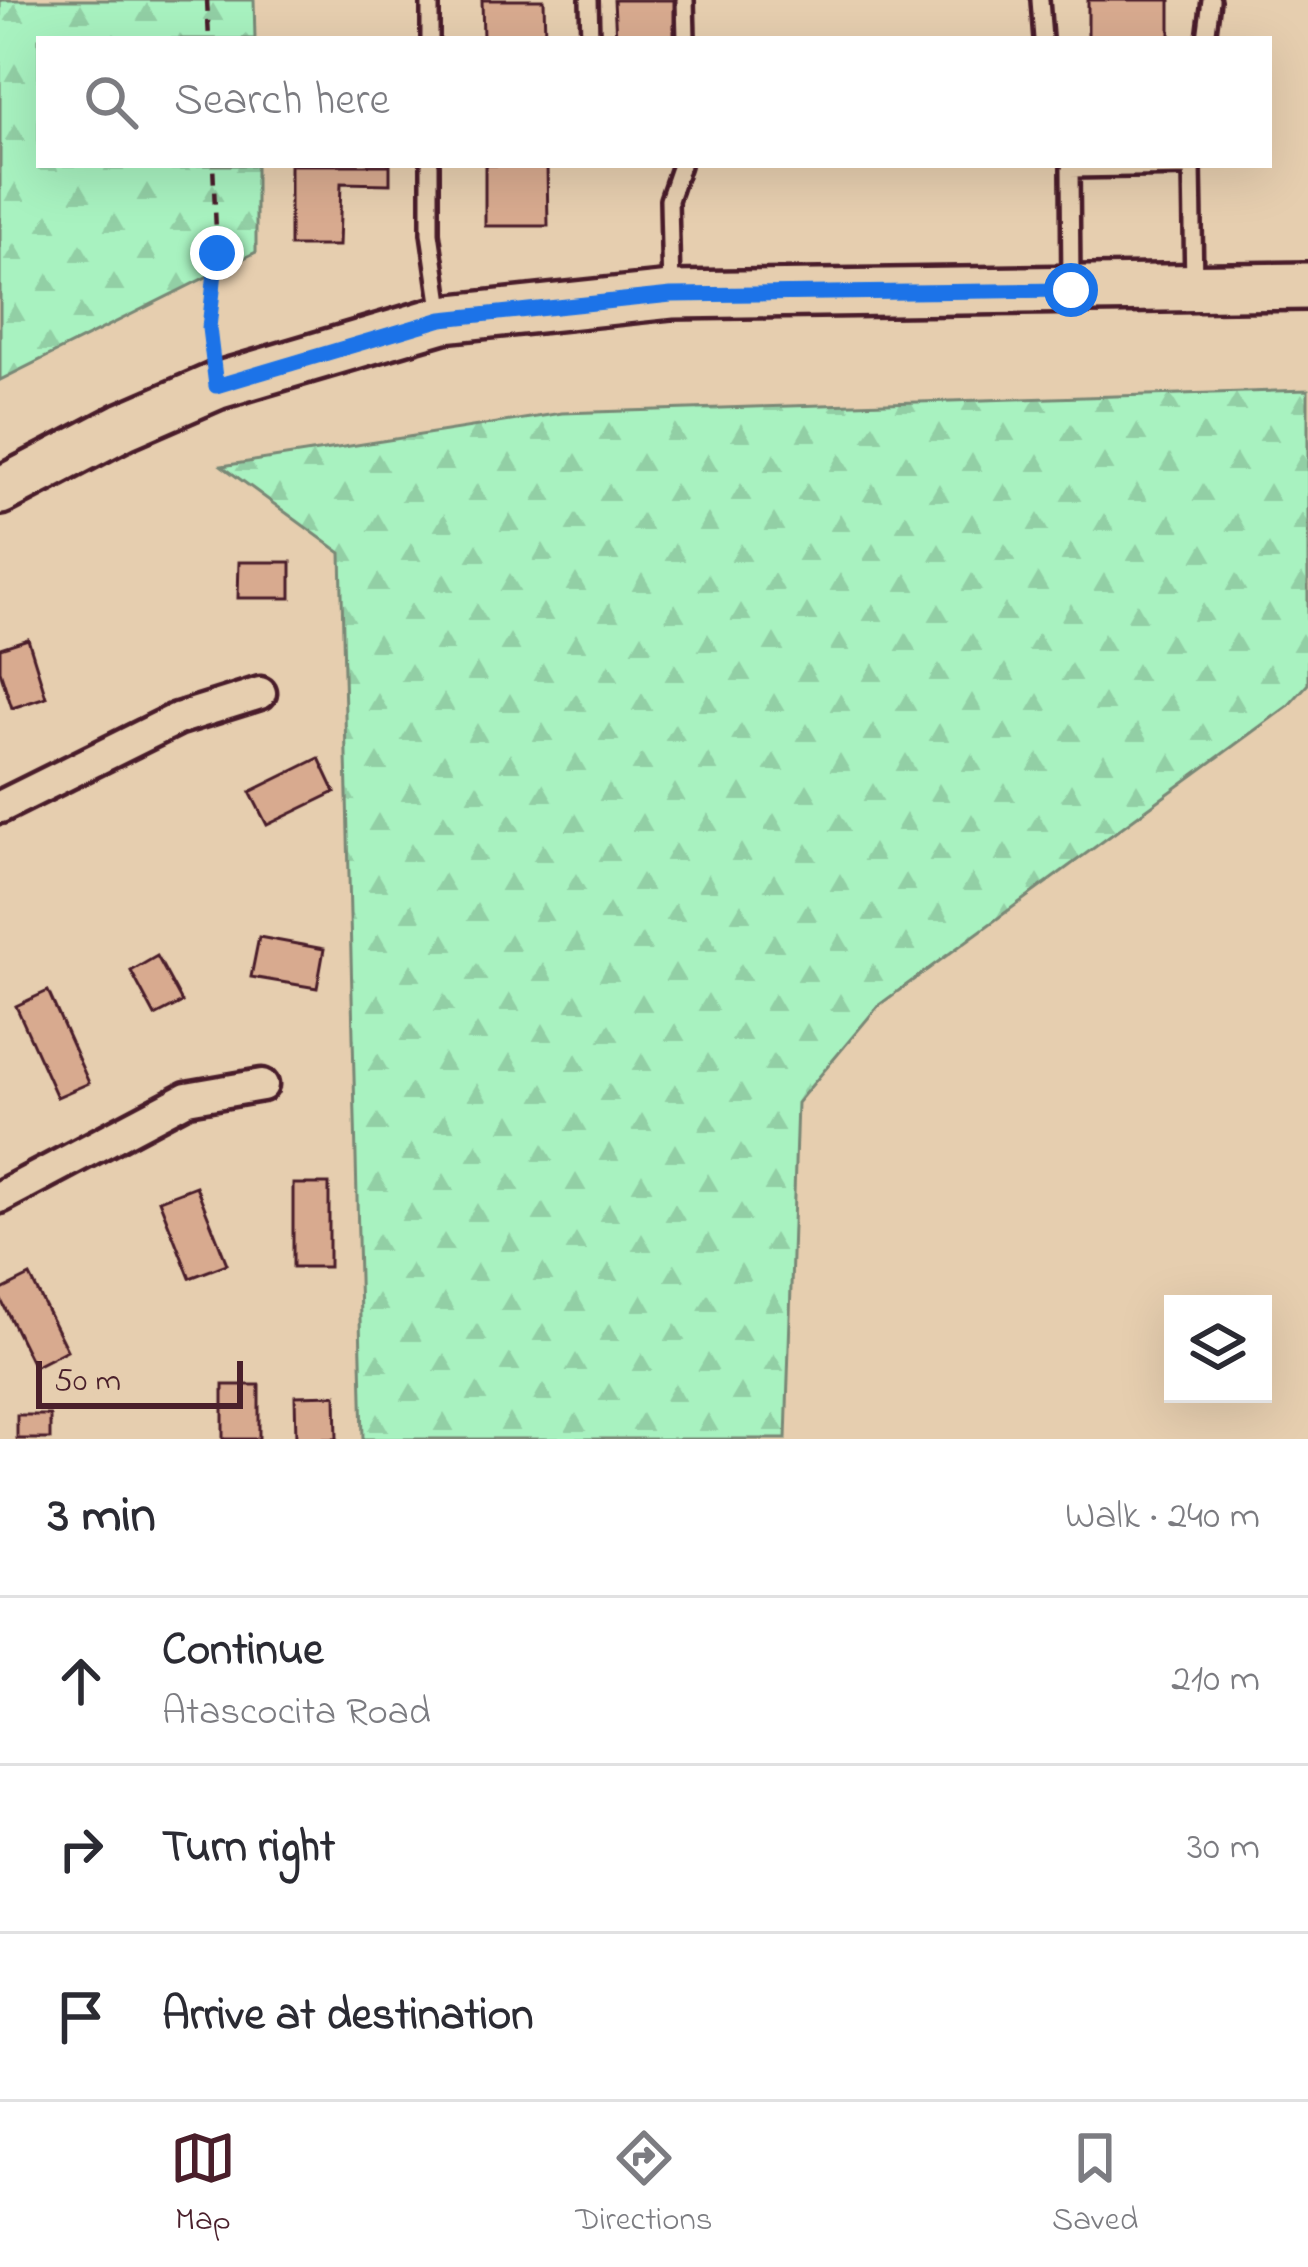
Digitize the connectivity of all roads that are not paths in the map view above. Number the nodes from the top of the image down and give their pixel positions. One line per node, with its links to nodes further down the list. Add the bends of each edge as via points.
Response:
1 (430, 0): 6 (lane)
2 (590, 0): 7 (lane)
3 (685, 0): 8 (lane)
4 (1040, 0): 9 (lane)
5 (1210, 0): 10 (lane)
6 (430, 36)
7 (590, 36)
8 (686, 36)
9 (1043, 36)
10 (1206, 36)
11 (430, 168): 19 (lane)
12 (680, 168): 18 (lane, via 669,200)
13 (1070, 168): 17 (lane)
14 (1192, 168): 16 (lane)
15 (1308, 286): 16 (main road)
16 (1194, 288): 17 (main road)
17 (1071, 290): 18 (main road)
18 (671, 295): 19 (main road)
19 (442, 319): 20 (main road, via 216,386)
20 (0, 491)
21 (260, 693): 22 (street, via 177,719)
22 (0, 807)
23 (262, 1085): 24 (street, via 187,1098)
24 (0, 1198)

